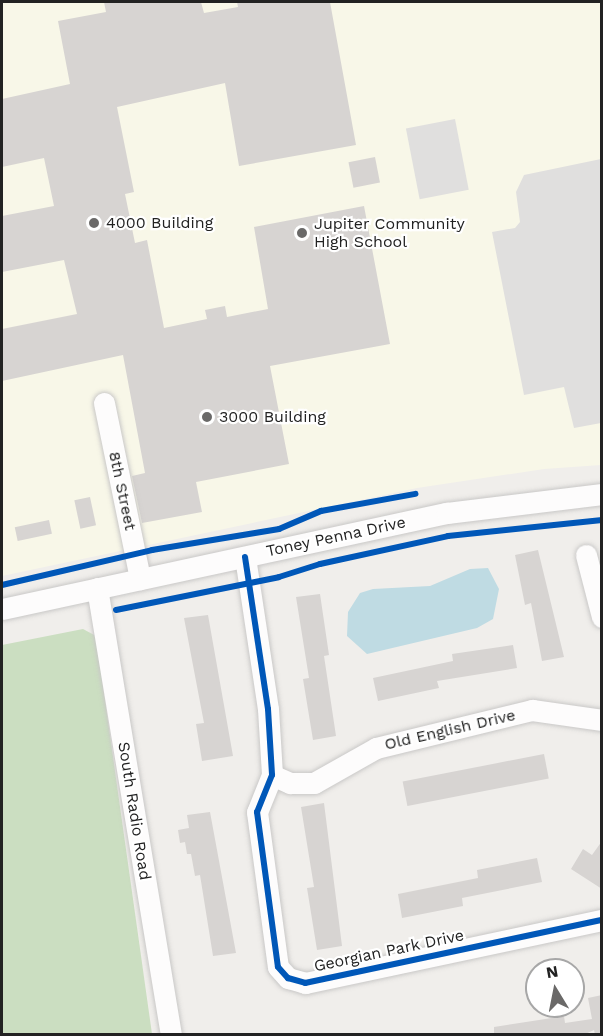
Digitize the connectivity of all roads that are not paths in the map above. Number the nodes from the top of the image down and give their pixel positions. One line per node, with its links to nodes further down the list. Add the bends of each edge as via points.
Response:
1 (104, 403): 5 (street, 8th Street)
2 (602, 494): 4 (street, Toney Penna Drive, via 447,513)
3 (586, 555): 8 (street)
4 (245, 557): 5 (street, Toney Penna Drive); 10 (street, Georgian Park Drive, via 268,709)
5 (140, 579): 6 (street, Toney Penna Drive)
6 (97, 588): 7 (street, Toney Penna Drive); 12 (street, South Radio Road)
7 (2, 609)
8 (602, 617)
9 (602, 720): 10 (street, Old English Drive, via 532,710 376,748 314,783 290,783)
10 (272, 776): 11 (street, Georgian Park Drive, via 257,812 278,967 288,978 305,983)
11 (602, 920)
12 (171, 1035)

